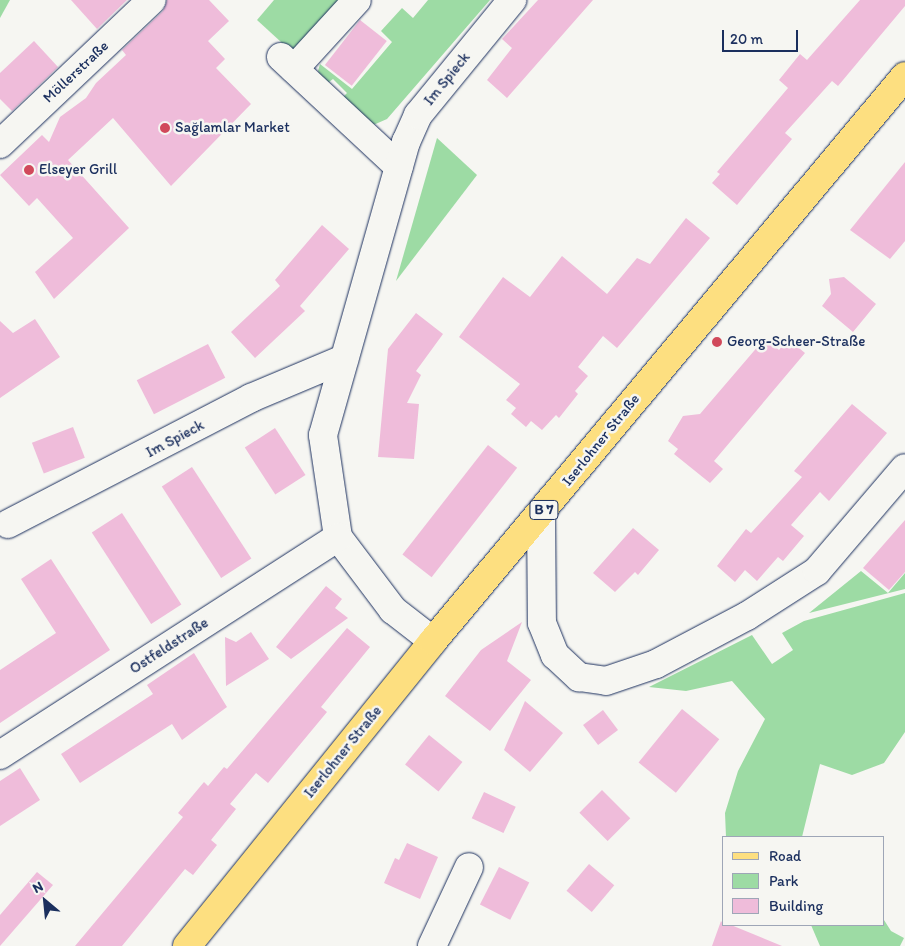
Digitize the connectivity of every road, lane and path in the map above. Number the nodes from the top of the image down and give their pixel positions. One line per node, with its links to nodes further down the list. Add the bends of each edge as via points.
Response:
1 (152, 0): 5 (street, Möllerstraße)
2 (357, 0): 6 (street, via 288,63)
3 (512, 0): 6 (street, Im Spieck, via 418,115)
4 (905, 76): 9 (main road, Iserlohner Straße / B 7)
5 (0, 144)
6 (399, 167): 7 (street, Im Spieck)
7 (344, 358): 10 (street, Im Spieck, via 251,398); 11 (street, Im Spieck, via 323,435)
8 (905, 468): 9 (street, via 817,571 748,616 656,664 606,681 578,677 555,655 542,623)
9 (540, 515): 12 (main road, Iserlohner Straße / B 7)
10 (8, 524)
11 (338, 536): 12 (street, Im Spieck, via 393,610); 13 (street, Ostfeldstraße)
12 (434, 641): 15 (main road, Iserlohner Straße / B 7)
13 (0, 755)
14 (470, 867): 16 (street)
15 (186, 946)
16 (432, 946)

